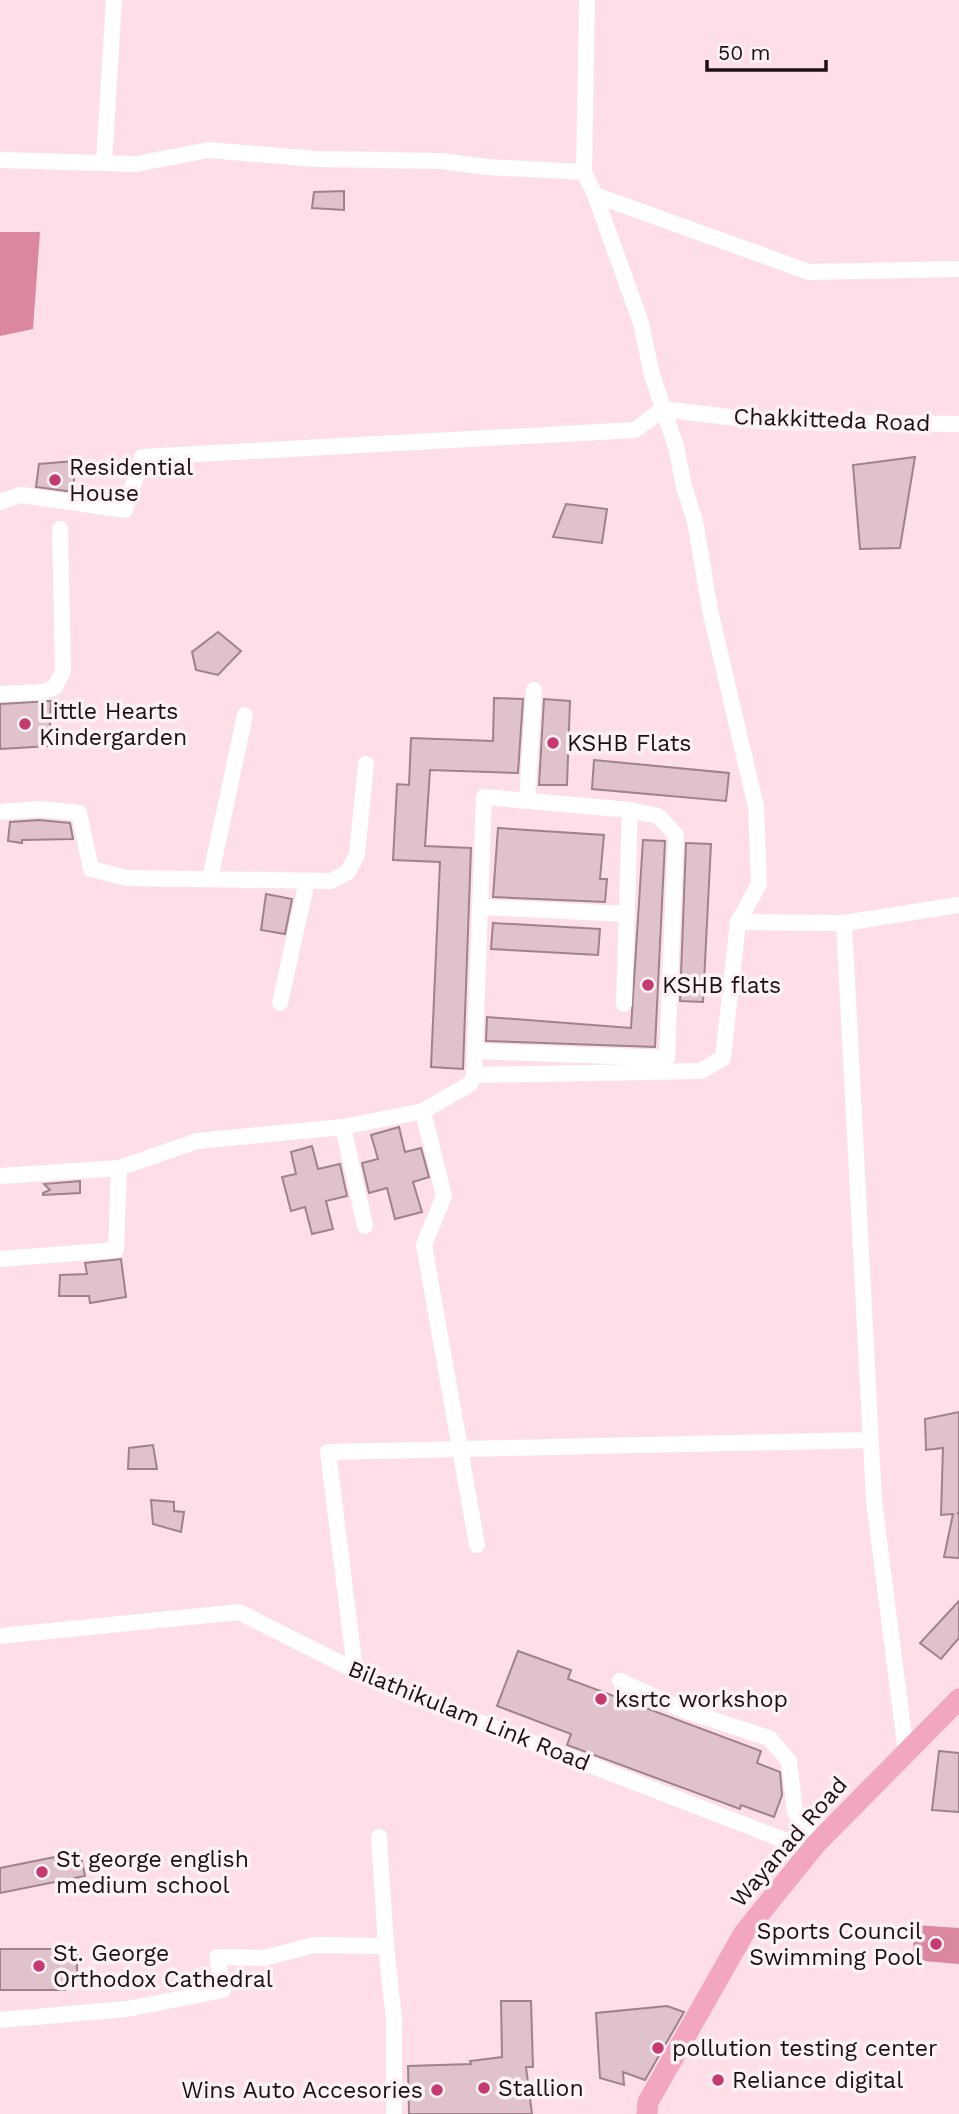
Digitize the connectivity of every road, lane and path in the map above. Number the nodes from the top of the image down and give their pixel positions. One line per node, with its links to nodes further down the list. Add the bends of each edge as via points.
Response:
1 (114, 0): 4 (street)
2 (587, 0): 5 (street)
3 (0, 160): 4 (street)
4 (104, 162): 5 (street, via 136,164 208,150)
5 (584, 172): 6 (street)
6 (596, 195): 7 (street, via 809,272); 8 (street, via 641,323)
7 (959, 269)
8 (663, 409): 9 (street, Chakkitteda Road, via 769,422); 10 (street, via 635,430 142,457 125,510 21,495); 24 (street, via 695,521 710,610 755,807 759,884)
9 (959, 424)
10 (0, 502)
11 (60, 529): 13 (street, via 63,671 55,687 43,692)
12 (534, 690): 16 (street)
13 (0, 694)
14 (245, 715): 19 (street)
15 (366, 764): 20 (street, via 357,854 348,872 331,881)
16 (527, 801): 17 (street); 22 (street, via 484,797)
17 (630, 810): 23 (street); 28 (street, via 658,816 676,835 667,1058)
18 (0, 812): 19 (street, via 79,813 91,869 127,878)
19 (210, 879): 20 (street)
20 (307, 881): 26 (street)
21 (959, 905): 25 (street)
22 (480, 907): 23 (street); 28 (street)
23 (626, 914): 27 (street)
24 (738, 922): 25 (street); 29 (street, via 723,1058 701,1071)
25 (844, 923): 36 (street)
26 (280, 1003)
27 (624, 1004)
28 (475, 1051): 29 (street)
29 (474, 1075): 30 (street, via 470,1084)
30 (424, 1111): 31 (street); 37 (street, via 444,1196 424,1245)
31 (343, 1127): 32 (street, via 197,1141); 34 (street)
32 (120, 1168): 33 (street); 35 (street, via 116,1250)
33 (0, 1176)
34 (365, 1226)
35 (0, 1259)
36 (870, 1440): 37 (street); 43 (street)
37 (461, 1451): 38 (street); 40 (street, via 328,1452)
38 (477, 1545)
39 (0, 1636): 40 (street, Bilathikulam Link Road, via 239,1612)
40 (355, 1670): 45 (street, Bilathikulam Link Road, via 388,1687)
41 (620, 1681): 45 (street, via 683,1710 769,1738 789,1761 795,1812)
42 (959, 1699): 43 (main road, Wayanad Road)
43 (906, 1752): 45 (main road, Wayanad Road)
44 (379, 1837): 46 (street)
45 (813, 1847): 49 (main road, Wayanad Road, via 744,1933 648,2102)
46 (386, 1946): 47 (street, via 314,1945 264,1958 217,1956 223,1990 127,2009); 48 (street, via 394,2019)
47 (0, 2020)
48 (394, 2114)
49 (647, 2114)

